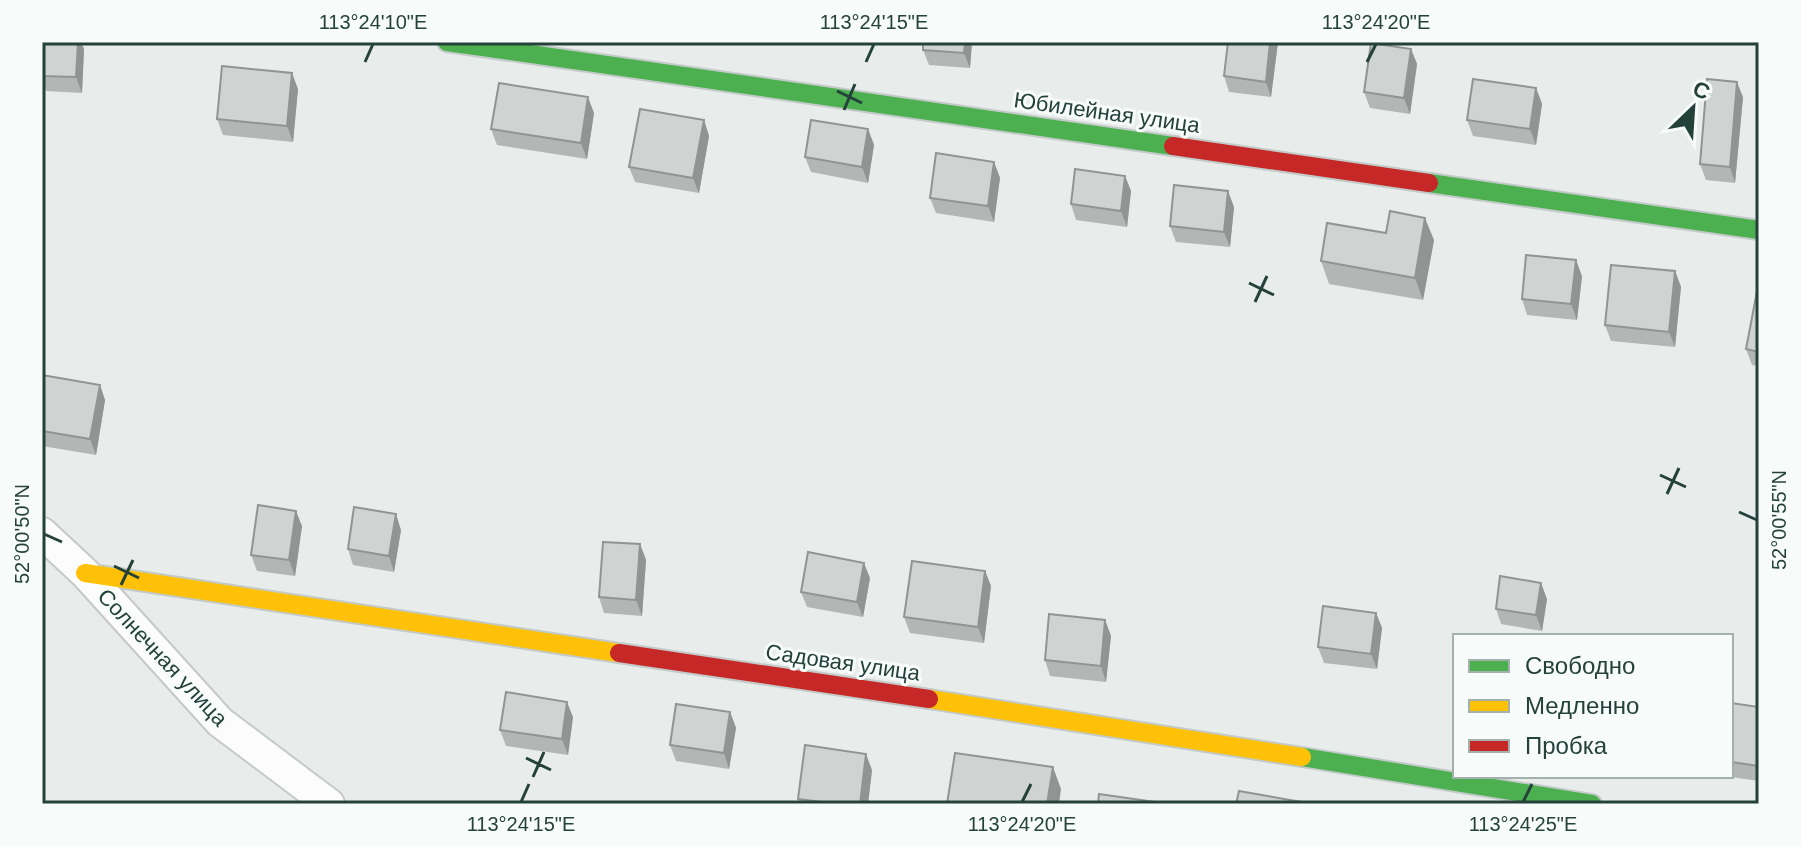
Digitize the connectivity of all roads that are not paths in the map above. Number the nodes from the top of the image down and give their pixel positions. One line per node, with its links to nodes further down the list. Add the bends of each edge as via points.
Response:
1 (447, 42): 2 (street, Юбилейная улица)
2 (1759, 230)
3 (42, 533): 4 (street, Солнечная улица)
4 (85, 573): 5 (street, Солнечная улица, via 220,722); 6 (street, Садовая улица, via 1188,738)
5 (329, 804)
6 (1592, 804)

